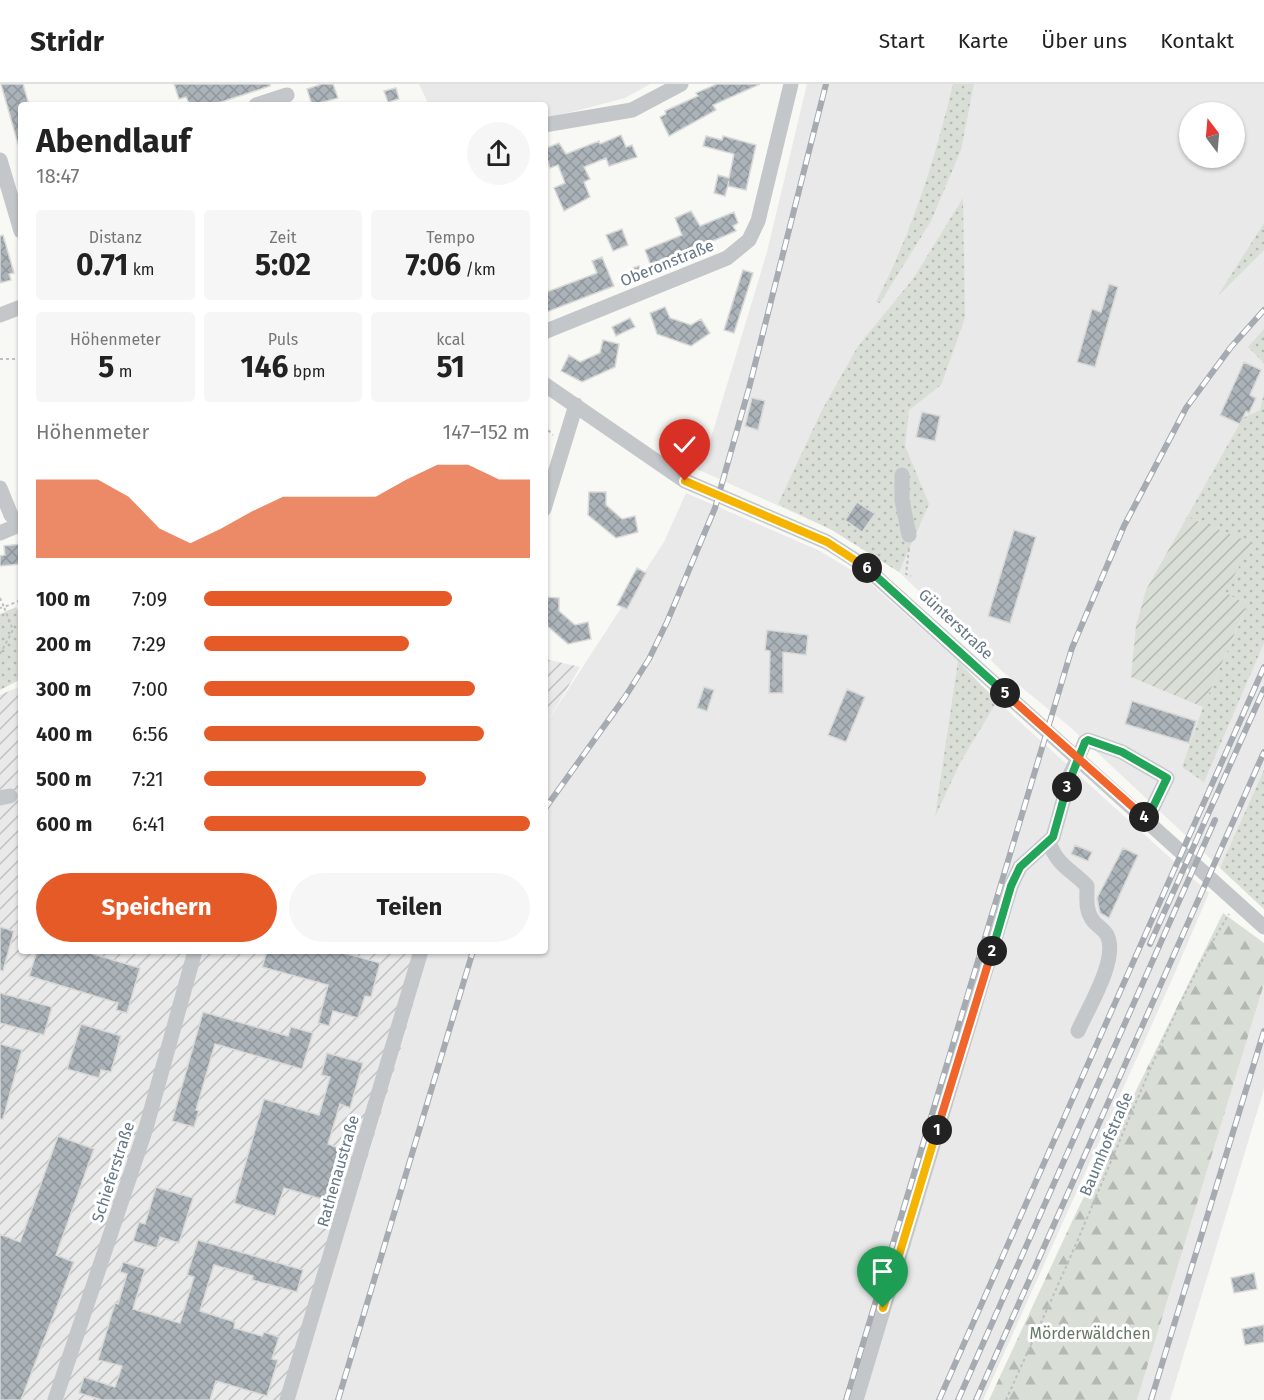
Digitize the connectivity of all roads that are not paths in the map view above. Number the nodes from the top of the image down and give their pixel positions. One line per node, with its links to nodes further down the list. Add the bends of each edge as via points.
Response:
1 (681, 84): 5 (street, via 632,110)
2 (791, 84): 10 (street, Oberonstraße, via 758,221 749,240 727,258)
3 (287, 95): 4 (street)
4 (265, 102)
5 (548, 124)
6 (0, 160): 7 (street)
7 (18, 221)
8 (18, 309): 9 (street)
9 (0, 315)
10 (548, 330)
11 (548, 387): 12 (street, Günterstraße)
12 (576, 405): 15 (street); 20 (street, Günterstraße, via 701,489 827,542 864,565)
13 (902, 475): 19 (street)
14 (0, 488): 16 (street)
15 (548, 496)
16 (18, 523)
17 (18, 526): 18 (street)
18 (0, 533)
19 (909, 535)
20 (1144, 817): 21 (street, bridge, via 1167,778 1122,752 1088,740 1071,773); 22 (street, Günterstraße)
21 (1049, 842): 25 (street, via 1062,867 1088,886 1087,910 1106,934 1110,948 1107,968); 28 (street, via 1020,867 1011,886)
22 (1264, 927)
23 (194, 954): 26 (street, Schieferstraße, via 146,1128)
24 (420, 954): 27 (street, Rathenaustraße)
25 (1078, 1030)
26 (55, 1400)
27 (287, 1400)
28 (856, 1400)

